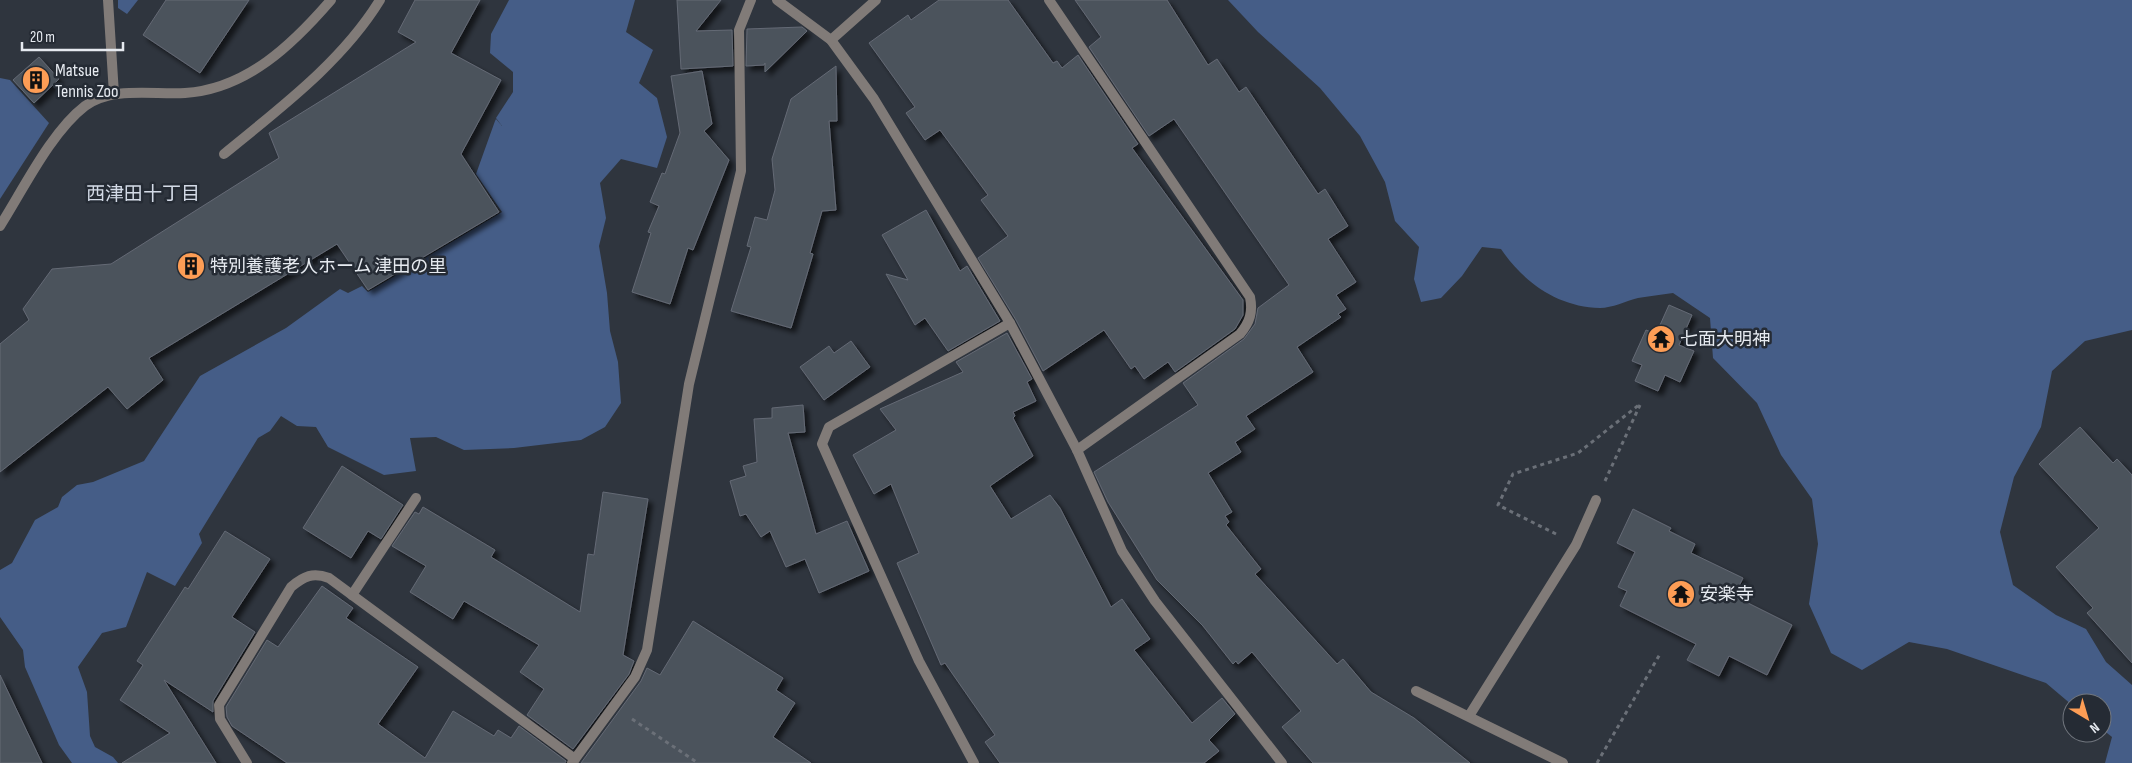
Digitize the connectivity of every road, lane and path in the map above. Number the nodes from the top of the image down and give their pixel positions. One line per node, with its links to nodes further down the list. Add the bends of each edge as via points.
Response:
1 (108, 0): 9 (street)
2 (331, 0): 9 (street, via 305,31 244,77 214,89 186,93)
3 (380, 0): 10 (street, via 370,17 324,68)
4 (752, 0): 20 (street, via 739,30 741,171 690,384 647,650 636,677)
5 (777, 0): 8 (street)
6 (876, 0): 8 (street)
7 (1049, 0): 13 (street, via 1250,298 1252,307 1247,325 1240,334)
8 (830, 40): 12 (street, via 874,99)
9 (114, 94): 11 (street, via 86,105 61,129)
10 (224, 154)
11 (0, 226)
12 (1010, 324): 13 (street); 25 (street, via 829,427 822,444 919,661)
13 (1077, 450): 26 (street, via 1122,550 1155,601)
14 (416, 498): 17 (street)
15 (1596, 500): 16 (street); 16 (path, via 1640,404 1578,453 1513,474 1498,505)
16 (1576, 544): 21 (street)
17 (352, 595): 22 (street); 23 (street, via 319,574 300,579 291,587 219,706 220,719)
18 (1660, 654): 28 (path)
19 (1416, 691): 21 (street)
20 (614, 706): 22 (street); 24 (path)
21 (1469, 716): 27 (street)
22 (574, 761)
23 (247, 763)
24 (698, 763)
25 (974, 763)
26 (1282, 763)
27 (1563, 763)
28 (1597, 763)

